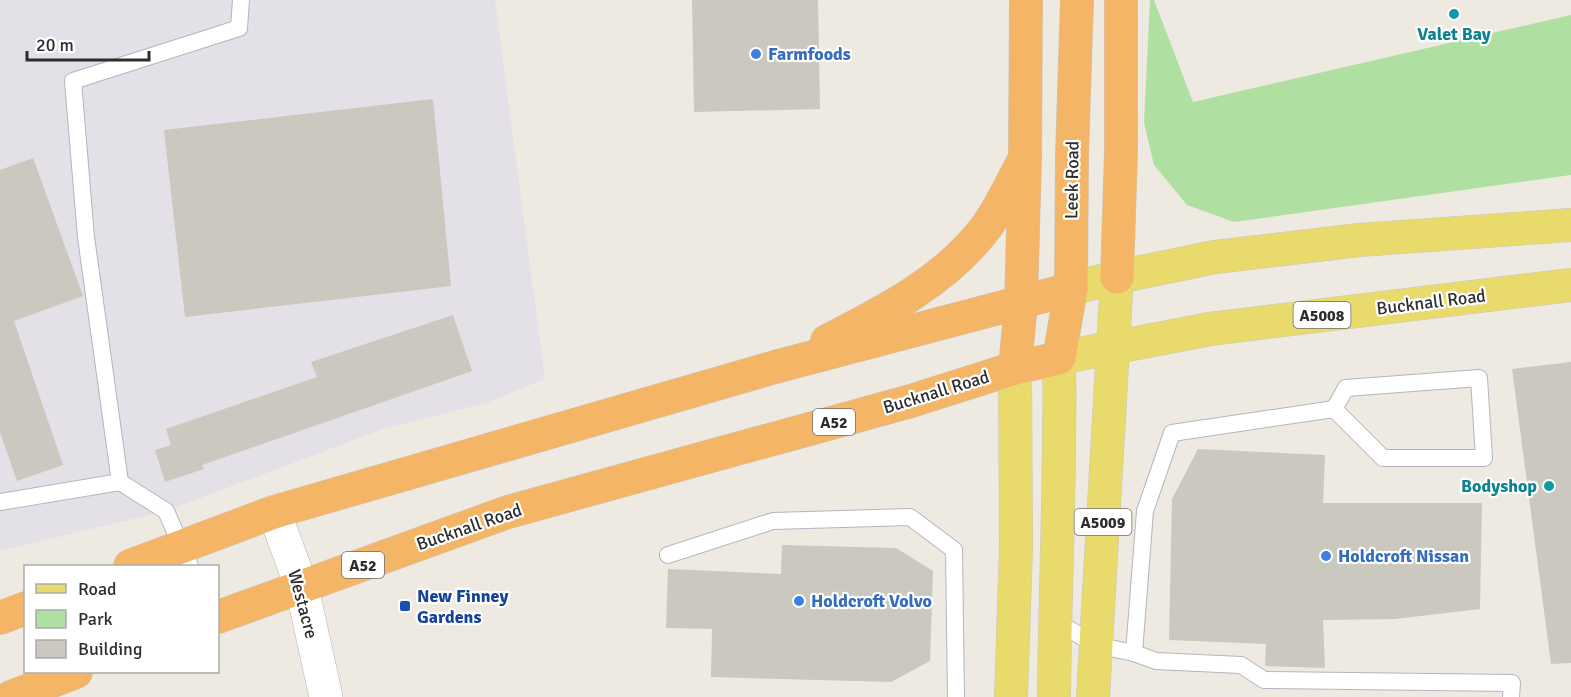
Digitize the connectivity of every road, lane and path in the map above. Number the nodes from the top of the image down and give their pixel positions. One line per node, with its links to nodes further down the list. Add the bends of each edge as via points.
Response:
1 (241, 0): 16 (lane, via 238,28 73,81 86,237)
2 (1026, 0): 5 (highway)
3 (1077, 0): 9 (highway, Leek Road)
4 (1121, 0): 7 (highway)
5 (1025, 158): 10 (highway); 13 (highway, via 988,225 957,261 919,290)
6 (1571, 225): 7 (main road, via 1359,240 1215,257)
7 (1117, 277): 9 (main road); 11 (main road)
8 (1571, 285): 11 (main road, Bucknall Road / A5008, via 1210,329)
9 (1071, 289): 10 (highway); 12 (highway, Leek Road)
10 (1021, 303): 13 (highway); 14 (highway)
11 (1113, 347): 12 (main road, Bucknall Road / A5008); 27 (main road, A5009)
12 (1059, 358): 14 (highway, Bucknall Road / A52); 26 (main road, A5009, via 1061,444)
13 (775, 367): 18 (highway)
14 (1015, 368): 22 (highway, Bucknall Road / A52, via 911,401 508,512); 33 (main road, via 1016,547)
15 (1334, 409): 15 (lane, via 1383,458 1484,458 1479,378 1346,388); 28 (lane, via 1172,433 1145,511)
16 (120, 482): 17 (lane); 20 (lane, via 166,511)
17 (0, 502)
18 (274, 512): 20 (highway); 22 (street, Westacre)
19 (668, 555): 32 (lane, via 773,521 910,517 954,550)
20 (186, 556): 21 (highway)
21 (140, 565)
22 (302, 588): 24 (highway, Bucknall Road / A52); 31 (street, Westacre)
23 (24, 609): 25 (highway)
24 (219, 617)
25 (0, 618)
26 (1054, 621): 27 (lane); 34 (main road, A5009)
27 (1096, 645): 28 (lane); 35 (main road, A5009)
28 (1134, 653): 36 (lane, via 1156,661 1241,664 1263,680 1512,683)
29 (73, 673): 30 (highway)
30 (11, 697)
31 (326, 697)
32 (956, 697)
33 (1011, 697)
34 (1054, 697)
35 (1093, 697)
36 (1511, 697)

